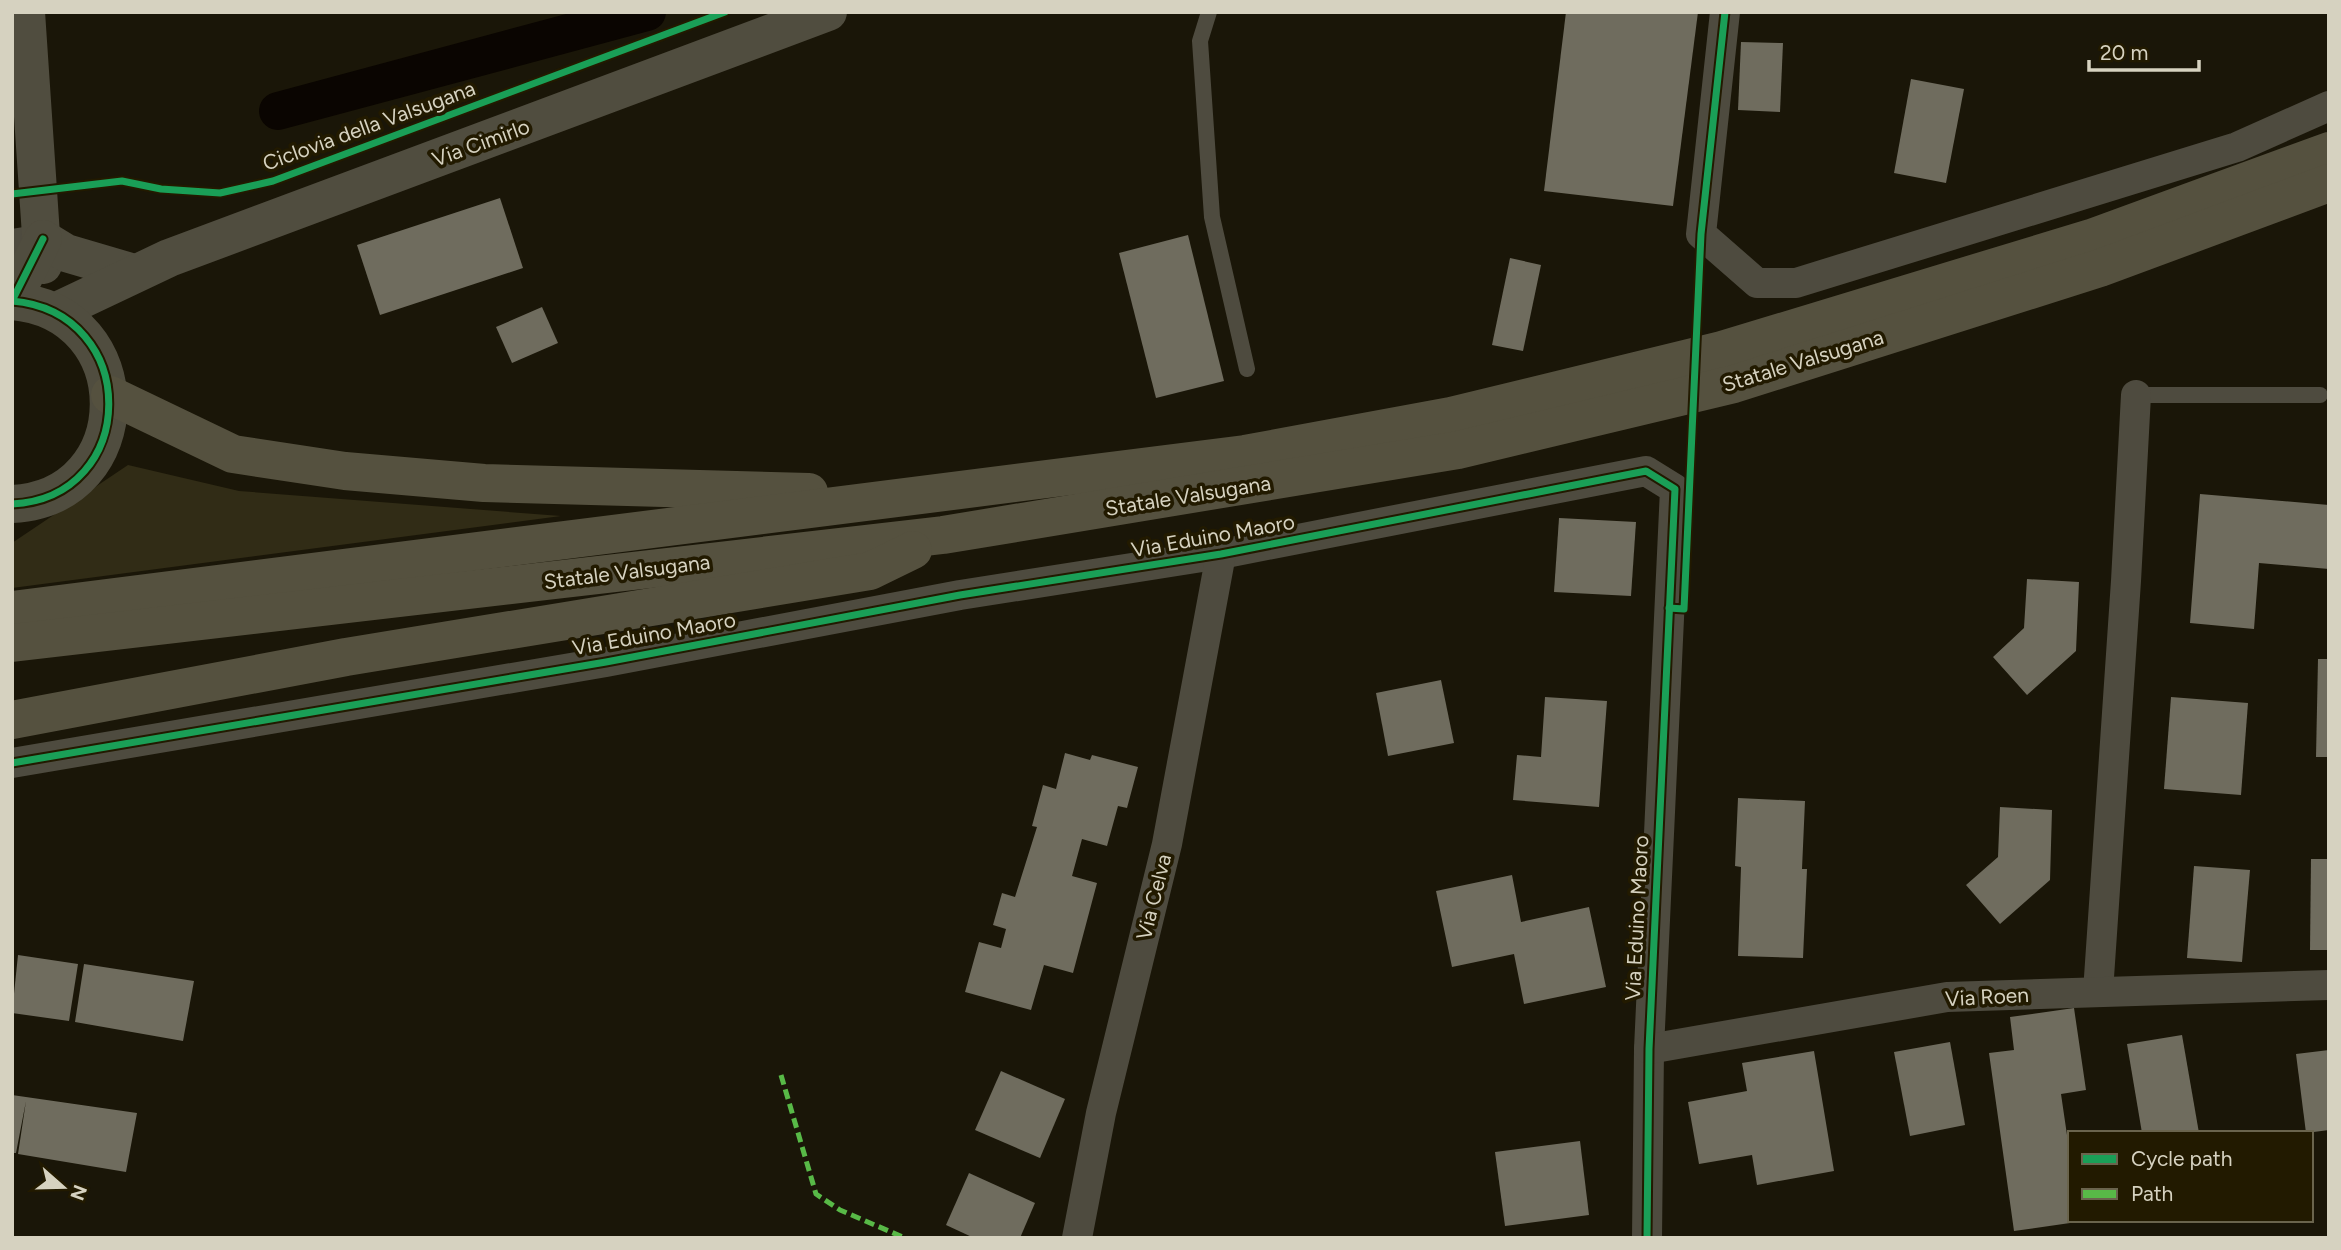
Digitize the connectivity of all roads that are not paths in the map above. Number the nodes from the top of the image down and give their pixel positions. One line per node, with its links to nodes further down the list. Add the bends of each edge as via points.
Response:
1 (26, 12): 8 (street)
2 (828, 12): 9 (street, Via Cimirlo)
3 (1209, 12): 12 (lane, via 1200,41 1212,218)
4 (1725, 12): 5 (street, via 1701,234 1757,283 1796,283 2237,147)
5 (2329, 106)
6 (2329, 151): 16 (highway, Statale Valsugana, via 2091,239 1722,350 1451,416 1245,454)
7 (2329, 183): 18 (highway, Statale Valsugana, via 2100,268 1734,384 1458,450)
8 (28, 242): 9 (street); 10 (street)
9 (134, 273): 10 (street, Via Cimirlo); 11 (street, Via Cimirlo)
10 (37, 306): 11 (street, via 73,323)
11 (88, 339): 13 (street, via 103,365)
12 (1247, 369)
13 (110, 395): 16 (highway, via 233,454 345,471 484,483); 17 (street, via 105,433 86,468 56,492)
14 (2136, 395): 15 (lane); 25 (street)
15 (2319, 395)
16 (937, 495): 20 (highway, Statale Valsugana)
17 (12, 504)
18 (943, 535): 21 (highway, Statale Valsugana); 22 (highway, via 870,571 346,657)
19 (1221, 554): 23 (street, Via Eduino Maoro, via 960,595 606,662); 26 (street, Via Eduino Maoro, via 1646,471 1675,489); 27 (street, Via Celva, via 1167,844 1101,1113)
20 (12, 610)
21 (12, 643)
22 (12, 720)
23 (12, 763)
24 (2329, 985): 25 (street, Via Roen)
25 (2098, 992): 26 (street, Via Roen, via 1947,997)
26 (1649, 1049): 28 (street, Via Eduino Maoro)
27 (1077, 1238)
28 (1647, 1238)

